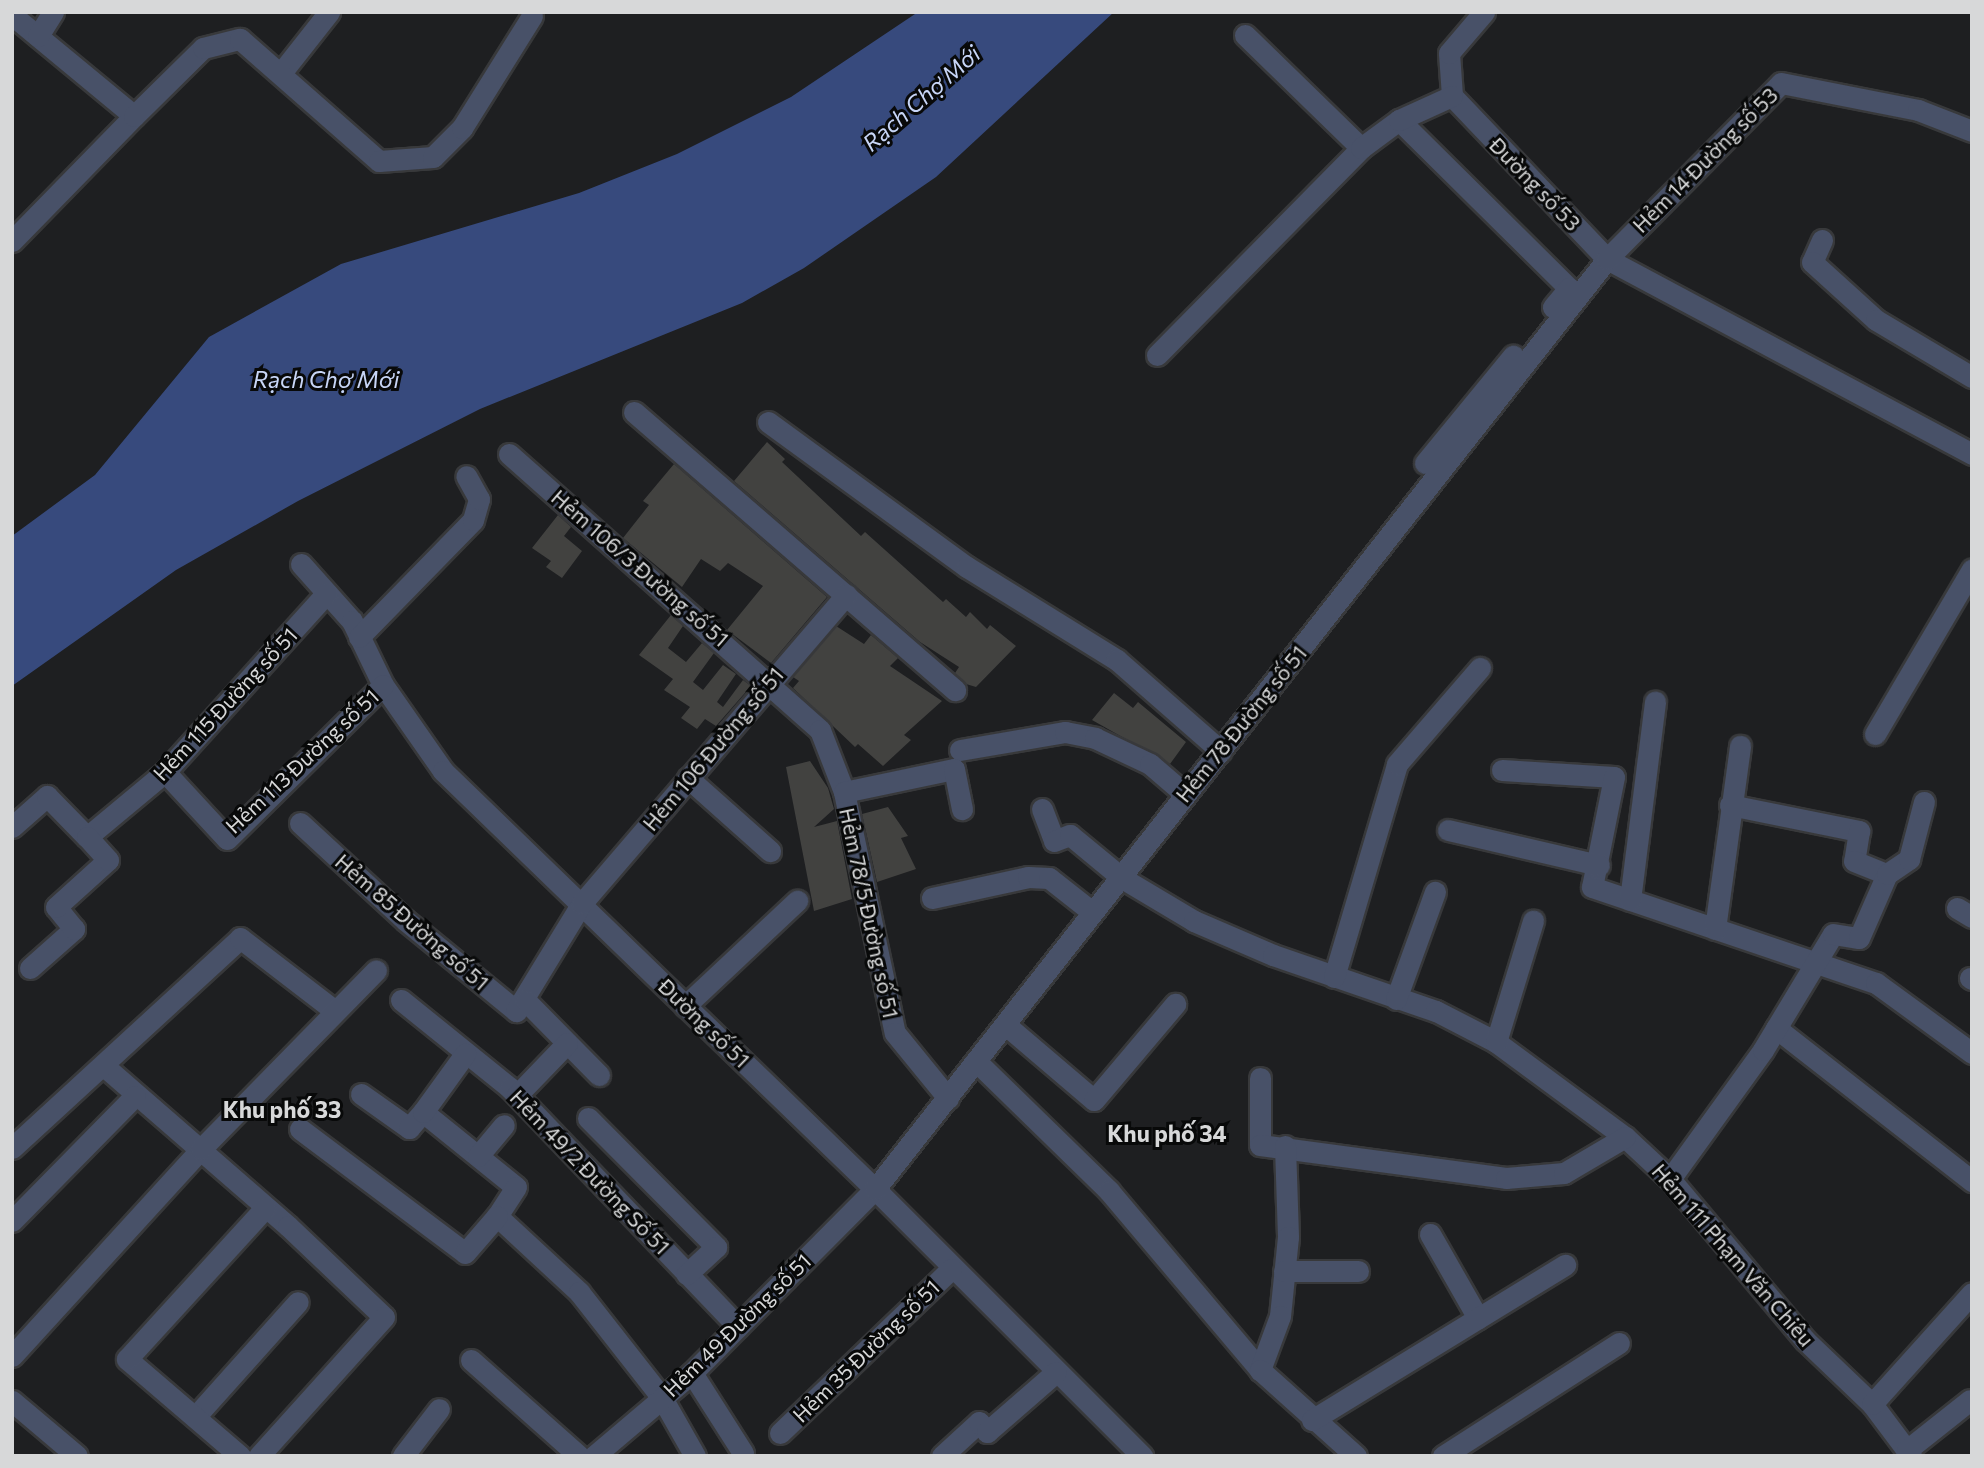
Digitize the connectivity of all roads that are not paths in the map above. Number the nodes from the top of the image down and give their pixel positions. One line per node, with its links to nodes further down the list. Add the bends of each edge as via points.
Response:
1 (53, 12): 7 (street)
2 (329, 12): 8 (street)
3 (1484, 12): 9 (street, via 1449,53)
4 (12, 15): 7 (street)
5 (532, 16): 8 (street, via 462,128 433,157 379,161)
6 (1245, 35): 13 (street)
7 (38, 36): 10 (street)
8 (281, 73): 10 (street, via 240,39 203,48)
9 (1452, 96): 11 (street); 16 (street, Đường số 53)
10 (134, 116): 15 (street)
11 (1399, 120): 13 (street); 23 (street, via 1569,288)
12 (1972, 132): 16 (street, Hẻm 14 Đường số 53, via 1917,110 1781,83)
13 (1361, 148): 17 (street)
14 (1822, 240): 18 (street, via 1812,262 1876,320)
15 (12, 241)
16 (1607, 259): 22 (street, Đường số 53); 38 (street, Hẻm 78 Đường số 51)
17 (1157, 355)
18 (1972, 377)
19 (634, 412): 28 (street)
20 (768, 422): 38 (street, via 967,567 1116,660)
21 (509, 454): 31 (street, Hẻm 106/3 Đường số 51)
22 (1972, 454)
23 (1425, 463)
24 (466, 476): 29 (street, via 480,499 473,520)
25 (301, 564): 27 (street, Đường số 51)
26 (1972, 569): 35 (street)
27 (327, 593): 29 (street, Đường số 51, via 352,621); 40 (street, Hẻm 115 Đường số 51)
28 (846, 596): 31 (street, Hẻm 106 Đường số 51); 33 (street)
29 (359, 637): 32 (street, Đường số 51)
30 (1480, 668): 67 (street, via 1397,764)
31 (770, 682): 41 (street, Hẻm 106 Đường số 51); 42 (street, Hẻm 78/5 Đường số 51, via 820,730)
32 (383, 685): 40 (street, Hẻm 113 Đường số 51, via 227,839); 60 (street, Đường số 51, via 443,771)
33 (955, 690)
34 (1655, 702): 58 (street)
35 (1875, 734)
36 (1740, 746): 45 (street)
37 (960, 750): 43 (street, via 1065,732 1095,738 1150,764)
38 (1221, 751): 43 (street, Hẻm 78 Đường số 51)
39 (1502, 770): 53 (street, via 1614,777)
40 (165, 772): 51 (street, Hẻm 115 Đường số 51)
41 (688, 778): 52 (street); 60 (street, Hẻm 106 Đường số 51)
42 (844, 792): 46 (street, Hẻm 78/5 Đường số 51, via 954,769); 87 (street, Hẻm 78/5 Đường số 51, via 895,1033)
43 (1185, 794): 55 (street, Hẻm 78 Đường số 51)
44 (1924, 802): 54 (street, via 1909,859)
45 (1730, 805): 54 (street, via 1859,831 1854,861); 63 (street)
46 (962, 809)
47 (1042, 809): 55 (street, Hẻm 111 Phạm Văn Chiêu, via 1054,841 1070,835)
48 (300, 823): 70 (street, Hẻm 85 Đường số 51, via 405,920 516,1010)
49 (12, 827): 51 (street, via 47,796)
50 (1448, 830): 53 (street)
51 (87, 837): 65 (street, via 108,860 56,907 74,929)
52 (770, 851)
53 (1599, 865): 58 (street, via 1592,887)
54 (1887, 874): 64 (street, via 1859,937 1833,934)
55 (1122, 878): 61 (street, Hẻm 78 Đường số 51); 67 (street, Hẻm 111 Phạm Văn Chiêu, via 1194,921)
56 (1435, 892): 68 (street)
57 (932, 898): 61 (street, via 1028,877 1049,878)
58 (1630, 900): 63 (street)
59 (797, 901): 72 (street)
60 (582, 903): 70 (street); 72 (street, Đường số 51)
61 (1092, 912): 74 (street, Hẻm 78 Đường số 51)
62 (1533, 921): 77 (street)
63 (1715, 929): 64 (street)
64 (1816, 963): 75 (street); 78 (street, via 1876,983)
65 (30, 968)
66 (376, 970): 73 (street)
67 (1334, 977): 68 (street, Hẻm 111 Phạm Văn Chiêu)
68 (1396, 999): 77 (street, Hẻm 111 Phạm Văn Chiêu, via 1436,1011)
69 (401, 1000): 79 (street, Hẻm 49/2 Đường Số 51)
70 (526, 1001): 76 (street)
71 (1175, 1004): 74 (street, via 1094,1100)
72 (685, 1006): 99 (street, Đường số 51)
73 (334, 1010): 81 (street, via 240,937); 95 (street)
74 (1007, 1026): 80 (street, Hẻm 78 Đường số 51)
75 (1776, 1028): 97 (street); 98 (street)
76 (567, 1042): 82 (street); 85 (street)
77 (1496, 1042): 92 (street, Hẻm 111 Phạm Văn Chiêu)
78 (1972, 1053)
79 (466, 1054): 85 (street, Hẻm 49/2 Đường Số 51); 88 (street)
80 (976, 1061): 87 (street, Hẻm 78 Đường số 51); 116 (street, via 1109,1191)
81 (104, 1066): 86 (street); 94 (street)
82 (599, 1075)
83 (1260, 1078): 93 (street, via 1260,1145)
84 (361, 1094): 88 (street, via 409,1128)
85 (517, 1095): 108 (street, Hẻm 49/2 Đường Số 51)
86 (135, 1096): 95 (street); 102 (street)
87 (948, 1098): 99 (street, Hẻm 78 Đường số 51)
88 (423, 1112): 96 (street)
89 (589, 1118): 108 (street, via 716,1247)
90 (504, 1125): 96 (street)
91 (300, 1129): 101 (street, via 466,1253)
92 (1625, 1137): 93 (street, via 1564,1173 1506,1178); 97 (street, Hẻm 111 Phạm Văn Chiêu)
93 (1285, 1146): 106 (street)
94 (12, 1148)
95 (201, 1149): 100 (street); 114 (street)
96 (478, 1156): 101 (street, via 516,1187)
97 (1670, 1179): 122 (street, Hẻm 111 Phạm Văn Chiêu, via 1805,1340)
98 (1972, 1181)
99 (875, 1189): 105 (street, Đường số 51); 112 (street, Hẻm 49 Đường số 51)
100 (265, 1208): 124 (street, via 127,1359); 132 (street, via 384,1317)
101 (497, 1216): 119 (street, via 579,1292)
102 (12, 1221)
103 (1430, 1234): 111 (street)
104 (1564, 1265): 111 (street)
105 (951, 1269): 118 (street, Đường số 51); 126 (street, Hẻm 35 Đường số 51)
106 (1284, 1271): 107 (street); 116 (street, via 1280,1316)
107 (1358, 1271)
108 (687, 1274): 112 (street, Hẻm 49/2 Đường Số 51)
109 (1972, 1293): 122 (street)
110 (298, 1302): 124 (street)
111 (1478, 1318): 125 (street)
112 (738, 1327): 117 (street, Hẻm 49 Đường số 51)
113 (1619, 1343): 139 (street)
114 (12, 1356)
115 (471, 1360): 133 (street)
116 (1260, 1370): 125 (street)
117 (692, 1373): 119 (street, Hẻm 49 Đường số 51); 129 (street)
118 (1056, 1373): 136 (street, via 987,1433 979,1422); 137 (street, Đường số 51)
119 (662, 1398): 134 (street, Hẻm 49 Đường số 51); 135 (street)
120 (1970, 1400): 130 (street)
121 (12, 1401): 127 (street)
122 (1872, 1405): 130 (street, Hẻm 111 Phạm Văn Chiêu)
123 (439, 1409): 128 (street)
124 (195, 1418): 131 (street)
125 (1312, 1420): 138 (street)
126 (780, 1433)
127 (65, 1452)
128 (410, 1453)
129 (743, 1453)
130 (1909, 1453)
131 (240, 1456)
132 (259, 1456)
133 (579, 1456)
134 (595, 1456)
135 (695, 1456)
136 (942, 1456)
137 (1142, 1456)
138 (1356, 1456)
139 (1443, 1456)

